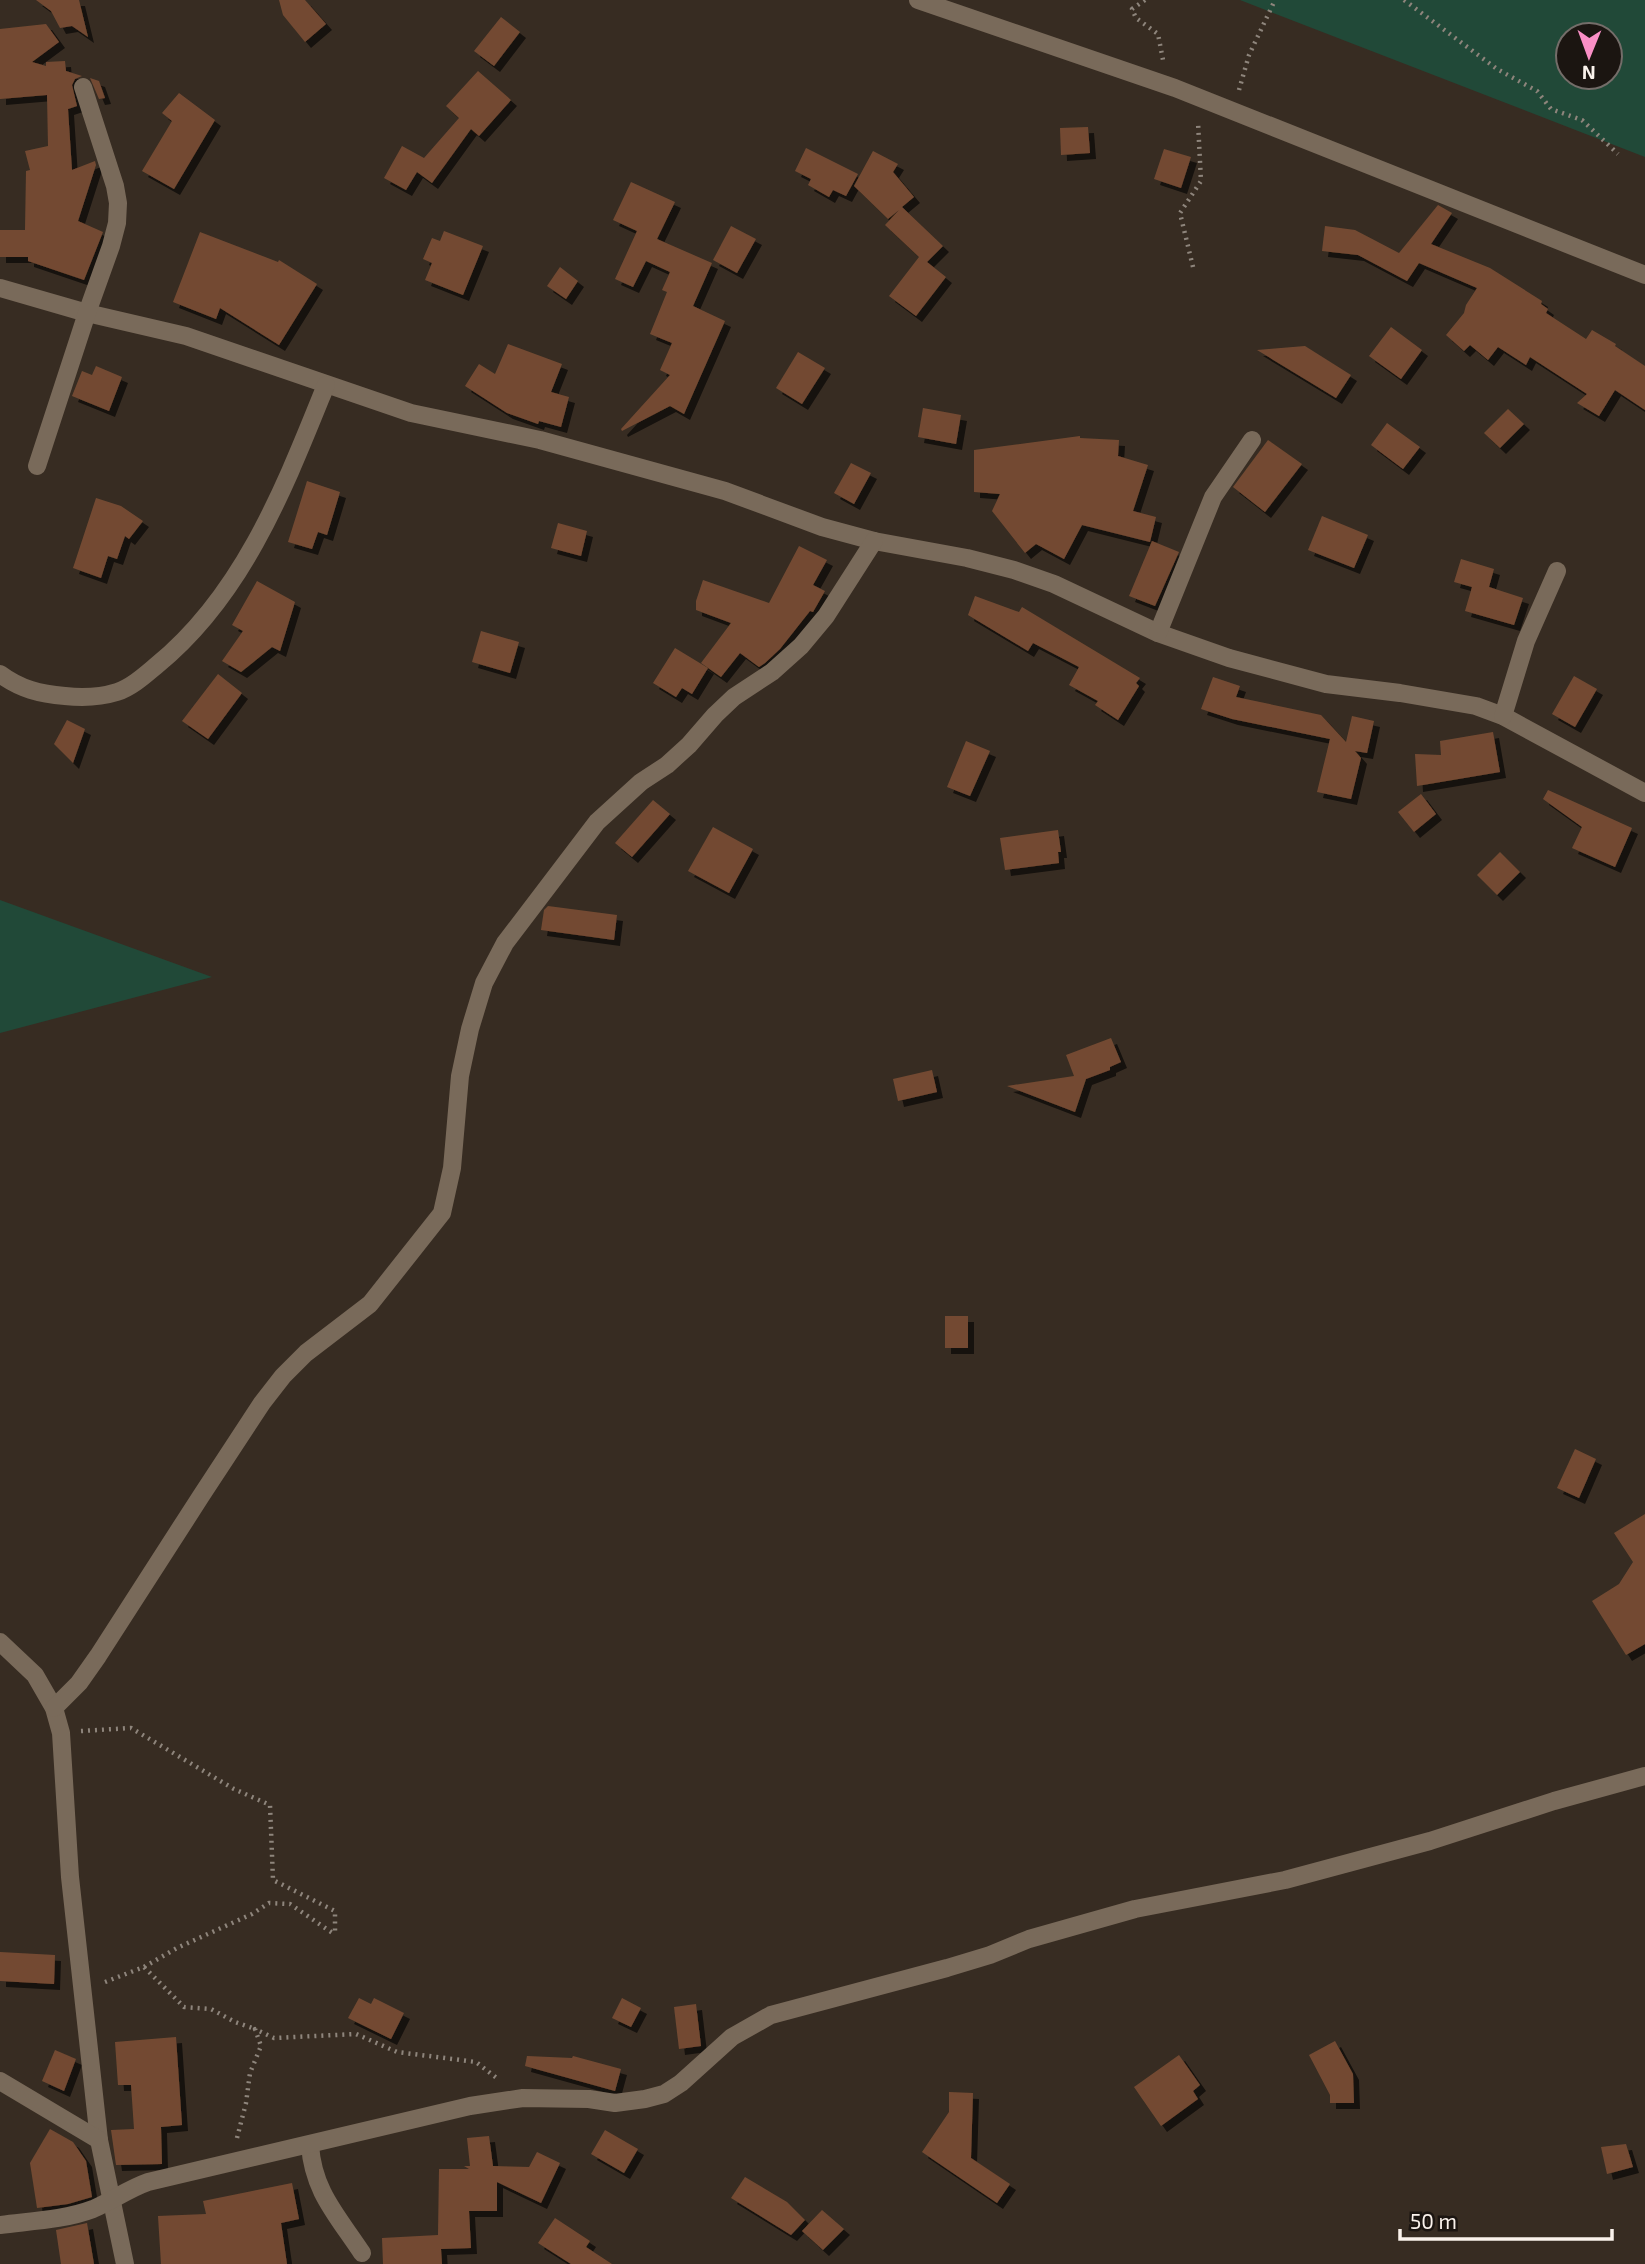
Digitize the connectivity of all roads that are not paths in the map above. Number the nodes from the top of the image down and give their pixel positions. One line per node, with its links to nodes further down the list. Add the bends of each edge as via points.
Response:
1 (918, 0): 3 (street, via 1175,88)
2 (83, 87): 5 (street, via 118,204 111,246)
3 (1645, 275)
4 (0, 288): 5 (street)
5 (87, 313): 6 (street, via 186,335); 8 (street)
6 (326, 385): 9 (street, via 411,413 540,440 725,491); 12 (street, via 261,533 196,628 171,653 135,683 96,696 30,691)
7 (1252, 440): 11 (street, via 1213,498)
8 (37, 466)
9 (874, 541): 11 (street, via 1014,570); 16 (street, via 801,646 734,697 689,745 597,822 505,943 484,983 470,1029 442,1213 370,1304 306,1353 276,1385 98,1656)
10 (1557, 571): 13 (street, via 1526,641)
11 (1158, 634): 13 (street, via 1326,684 1476,706)
12 (0, 674)
13 (1503, 716): 14 (street)
14 (1645, 793)
15 (0, 1642): 16 (street, via 36,1675)
16 (54, 1708): 19 (street, via 61,1732 70,1877)
17 (1645, 1776): 20 (street, via 1285,1880 1135,1909 947,1968 771,2015 732,2038 681,2083 654,2097 615,2103 523,2098)
18 (0, 2081): 19 (street)
19 (99, 2140): 21 (street)
20 (310, 2144): 21 (street, via 148,2182); 23 (street, via 321,2192)
21 (112, 2199): 22 (street, via 66,2216); 24 (street)
22 (0, 2225)
23 (362, 2253)
24 (125, 2264)

